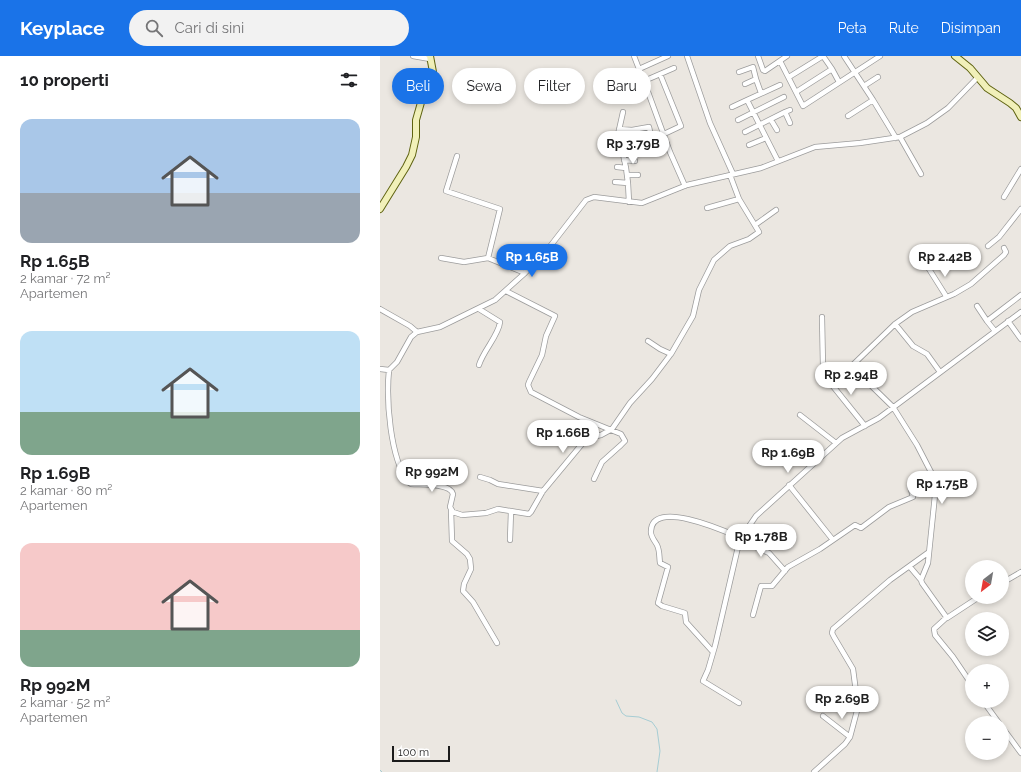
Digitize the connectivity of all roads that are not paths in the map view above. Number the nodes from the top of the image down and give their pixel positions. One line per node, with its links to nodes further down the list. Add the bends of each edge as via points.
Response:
1 (413, 56): 10 (street)
2 (634, 56): 13 (street)
3 (668, 56): 14 (street)
4 (688, 56): 64 (street, via 710,123)
5 (758, 56): 12 (street, via 764,71)
6 (787, 56): 12 (street)
7 (823, 56): 16 (street); 20 (street)
8 (880, 56): 18 (street)
9 (955, 56): 22 (street)
10 (430, 57): 72 (street, via 433,72 416,120 412,155)
11 (846, 57): 18 (street)
12 (780, 61): 20 (street)
13 (639, 68)
14 (641, 68)
15 (674, 68): 19 (street)
16 (832, 69): 25 (street); 29 (street)
17 (739, 72): 24 (street, via 753,67)
18 (854, 72): 25 (street); 28 (street)
19 (660, 74): 23 (street); 49 (street, via 681,126)
20 (789, 77): 29 (street)
21 (878, 77): 28 (street)
22 (978, 77): 41 (street, via 987,88 1016,108); 50 (street, via 948,108 927,123)
23 (651, 78)
24 (756, 79): 26 (street); 30 (street)
25 (839, 82): 29 (street, via 805,105 802,105)
26 (745, 84)
27 (780, 84): 30 (street)
28 (864, 86): 34 (street)
29 (796, 92)
30 (761, 93): 33 (street)
31 (784, 97): 38 (street)
32 (651, 100): 49 (street)
33 (747, 100): 35 (street); 38 (street)
34 (873, 100): 40 (street); 50 (street)
35 (732, 108)
36 (790, 110): 39 (street)
37 (623, 112): 46 (street)
38 (753, 112): 42 (street); 45 (street)
39 (785, 112): 43 (street); 44 (street)
40 (848, 116)
41 (1021, 118)
42 (738, 120)
43 (771, 120): 45 (street); 47 (street)
44 (790, 123)
45 (760, 126): 48 (street); 51 (street)
46 (619, 129): 52 (street); 52 (street, via 649,127 652,141 634,145)
47 (776, 130)
48 (745, 132)
49 (664, 134): 67 (street)
50 (898, 137): 57 (street, via 815,147); 61 (street)
51 (766, 138): 53 (street); 57 (street)
52 (618, 144): 55 (street)
53 (749, 146)
54 (457, 156): 79 (street, via 446,191 500,209)
55 (624, 160): 56 (street); 59 (street)
56 (635, 161)
57 (778, 161): 64 (street)
58 (617, 167): 59 (street)
59 (626, 168): 62 (street)
60 (1021, 169): 68 (street)
61 (922, 174)
62 (627, 175): 63 (street); 66 (street)
63 (638, 175)
64 (732, 175): 67 (street); 69 (street)
65 (615, 182): 66 (street)
66 (628, 184): 70 (street)
67 (686, 186): 70 (street, via 647,202)
68 (1004, 197)
69 (739, 199): 71 (street); 75 (street)
70 (628, 202): 81 (street, via 594,197 586,200)
71 (707, 208)
72 (380, 209)
73 (1021, 209): 76 (street)
74 (776, 210): 75 (street)
75 (755, 225): 97 (street, via 759,230 758,234 724,250 711,264 698,290 693,316)
76 (988, 246)
77 (1004, 248): 84 (street, via 1004,255 971,284)
78 (441, 258): 79 (street, via 464,262)
79 (488, 258): 81 (street)
80 (930, 269): 84 (street)
81 (525, 274): 82 (street)
82 (506, 291): 86 (street); 107 (street, via 555,316 546,336 542,355 528,385 531,392 579,417)
83 (1021, 295): 91 (street)
84 (946, 296): 92 (street, via 912,312)
85 (977, 306): 91 (street)
86 (479, 308): 93 (street, via 440,327); 98 (street, via 500,322)
87 (380, 309): 93 (street)
88 (1021, 312): 90 (street)
89 (822, 317): 103 (street, via 823,367)
90 (1008, 320): 94 (street); 95 (street)
91 (987, 321): 94 (street)
92 (895, 324): 99 (street); 102 (street, via 913,346 927,354)
93 (417, 332): 101 (street)
94 (995, 332): 102 (street)
95 (1021, 339)
96 (648, 341): 97 (street)
97 (671, 354): 107 (street)
98 (478, 365)
99 (851, 366): 103 (street); 104 (street)
100 (380, 369): 101 (street)
101 (389, 370): 114 (street, via 389,418 392,440 407,480 412,484 444,486 450,489 453,494)
102 (940, 372): 104 (street)
103 (832, 385): 106 (street)
104 (893, 407): 106 (street); 110 (street, via 928,463)
105 (800, 415): 108 (street)
106 (865, 426): 108 (street)
107 (612, 429): 111 (street, via 625,440 602,462); 113 (street, via 586,441)
108 (836, 443): 112 (street)
109 (480, 477): 113 (street, via 498,484)
110 (933, 477): 118 (street, via 910,486 913,497 889,507 861,528 855,525); 119 (street, via 935,495)
111 (594, 479)
112 (789, 485): 116 (street, via 756,516); 118 (street)
113 (543, 491): 115 (street, via 529,514)
114 (451, 510): 115 (street, via 462,515 498,509); 128 (street, via 452,541 467,554 471,564 463,591 473,602)
115 (511, 511): 117 (street)
116 (741, 539): 121 (street, via 769,553); 129 (street); 129 (street, via 708,525 678,517 657,520 651,530 658,547 660,563 668,567 658,603 685,613 686,622)
117 (510, 540)
118 (833, 540): 121 (street)
119 (929, 552): 120 (street); 124 (street, via 927,567)
120 (910, 566): 124 (street); 133 (street, via 854,610 832,631 855,675 858,707)
121 (785, 571): 126 (street, via 772,586 761,586)
122 (1021, 572): 123 (street)
123 (1009, 579)
124 (921, 580): 127 (street)
125 (968, 604): 127 (street)
126 (753, 615)
127 (946, 618): 130 (street, via 934,629 935,635)
128 (496, 643)
129 (713, 652): 131 (street, via 703,682)
130 (965, 675)
131 (738, 703)
132 (823, 716): 133 (street)
133 (850, 737): 136 (street)
134 (1009, 737): 135 (street)
135 (1021, 753)
136 (814, 772)

